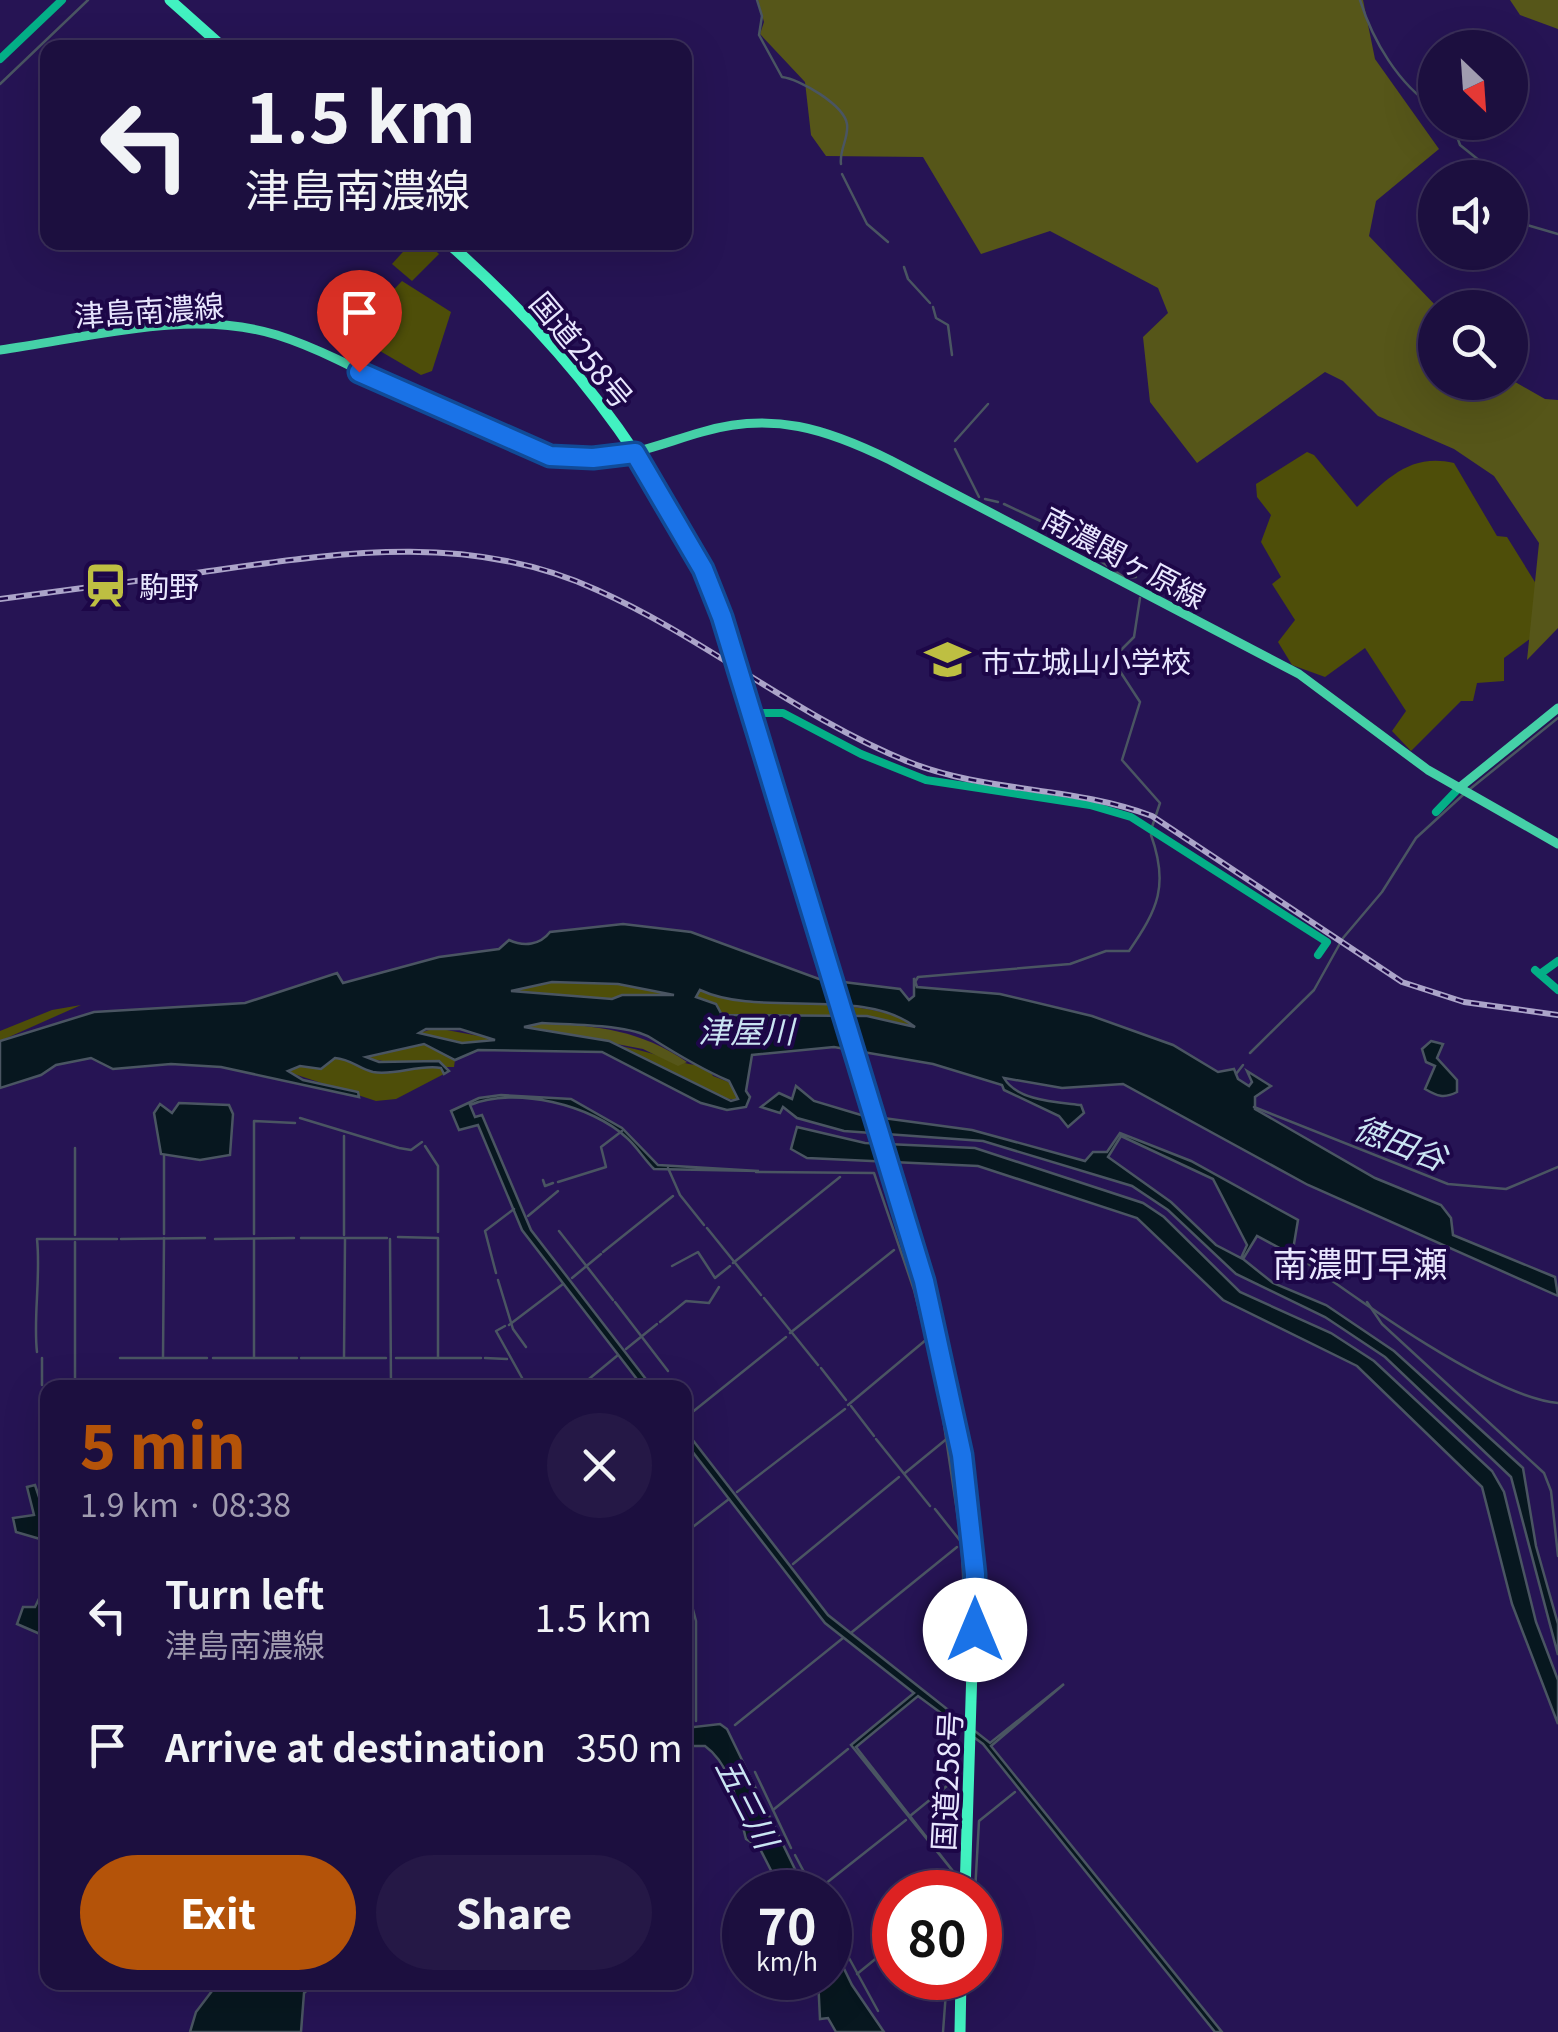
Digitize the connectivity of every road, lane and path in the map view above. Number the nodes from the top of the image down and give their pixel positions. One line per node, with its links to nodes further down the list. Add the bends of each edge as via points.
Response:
1 (62, 0): 4 (street)
2 (170, 0): 3 (highway)
3 (215, 40)
4 (0, 60)
5 (455, 250): 7 (highway, 国道258号, via 545,336)
6 (0, 350): 7 (main road, 津島南濃線, via 163,327 230,326 290,340 523,447 576,459)
7 (635, 453): 9 (highway, 国道258号, bridge, via 703,569); 10 (main road, 南濃関ヶ原線, via 752,421 796,424 848,440 1298,674)
8 (1558, 708): 10 (main road)
9 (753, 713): 13 (street, via 783,713 926,780 1104,808 1152,827 1327,942); 16 (highway, 国道258号, via 924,1281 961,1447 975,1574)
10 (1459, 788): 11 (street); 12 (main road, 南濃関ヶ原線)
11 (1436, 812)
12 (1558, 844)
13 (1318, 955)
14 (1558, 961): 15 (street, via 1537,972)
15 (1558, 990)
16 (966, 1870)
17 (961, 2000): 18 (highway)
18 (960, 2032)

